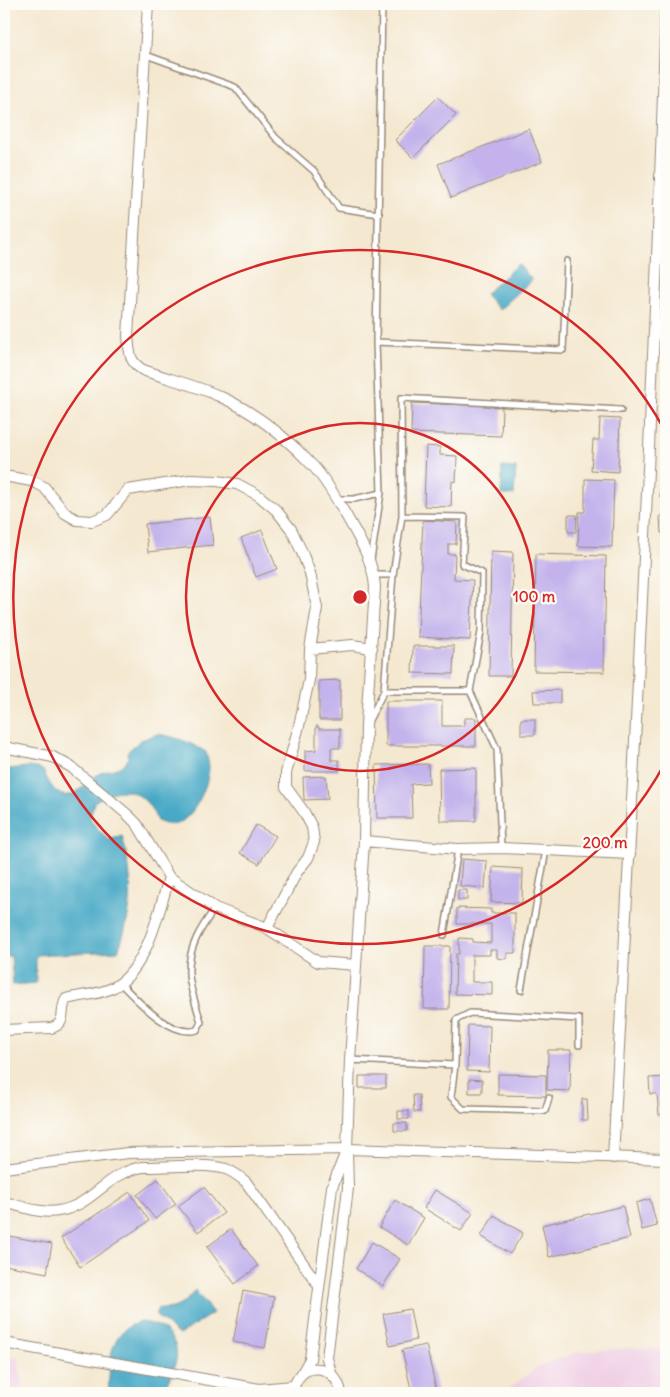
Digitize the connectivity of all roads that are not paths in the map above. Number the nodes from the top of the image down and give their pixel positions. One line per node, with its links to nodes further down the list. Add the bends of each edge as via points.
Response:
1 (148, 4): 4 (street)
2 (382, 4): 5 (lane)
3 (666, 4): 26 (street)
4 (146, 55): 5 (lane, via 235,87 276,138 314,171 339,208); 11 (street, via 128,336 130,356 143,370 217,395 252,414 314,467)
5 (379, 214): 7 (lane)
6 (567, 261): 7 (lane, via 563,350)
7 (376, 342): 10 (lane)
8 (621, 410): 12 (lane, via 401,398)
9 (4, 476): 17 (street, via 32,481 44,487 65,513 77,520 92,521 107,515 128,490 169,483 217,481 237,484 258,494 291,529 310,573 317,608)
10 (381, 493): 11 (lane); 13 (lane)
11 (336, 499): 13 (street)
12 (402, 516): 15 (lane); 19 (lane, via 465,517 462,564 482,573 480,632)
13 (371, 564): 14 (street)
14 (374, 575): 15 (lane); 16 (street)
15 (393, 575): 18 (lane)
16 (372, 648): 17 (street, via 352,645); 20 (street)
17 (310, 649): 29 (street, via 309,680 286,773 286,787 312,827 314,842 308,858)
18 (384, 691): 19 (lane); 20 (lane)
19 (470, 691): 23 (lane, via 496,749)
20 (366, 725): 22 (street)
21 (4, 748): 27 (street, via 53,757 71,767 137,824)
22 (364, 841): 24 (street); 31 (street)
23 (501, 848): 24 (street); 25 (street)
24 (458, 849): 30 (lane)
25 (546, 850): 26 (street); 33 (lane)
26 (630, 854): 40 (street)
27 (169, 877): 28 (street); 32 (street, via 144,952 136,967)
28 (215, 908): 29 (street); 32 (lane, via 195,938 190,955 188,974 201,1022 197,1030 186,1032 168,1024)
29 (266, 928): 31 (street, via 318,962)
30 (444, 935)
31 (356, 965): 36 (street)
32 (120, 984): 34 (street, via 112,989 66,1000 62,1022 58,1026)
33 (521, 990)
34 (4, 1030)
35 (578, 1045): 37 (lane, via 579,1019 470,1013 456,1020)
36 (350, 1060): 37 (lane); 39 (street)
37 (455, 1066): 38 (lane, via 451,1097 462,1109 546,1111)
38 (549, 1098)
39 (347, 1149): 40 (street); 42 (street, via 128,1153); 44 (street, via 332,1187); 47 (street, via 348,1188 327,1358)
40 (613, 1158): 41 (street)
41 (666, 1159)
42 (4, 1168)
43 (4, 1202): 44 (street, via 57,1211 78,1205 132,1169 227,1169 246,1182)
44 (319, 1286): 46 (street, via 310,1359)
45 (4, 1343): 48 (street, via 259,1389)
46 (302, 1373): 47 (street, via 316,1368); 48 (street)
47 (331, 1373): 49 (street)
48 (293, 1390)
49 (340, 1393)

